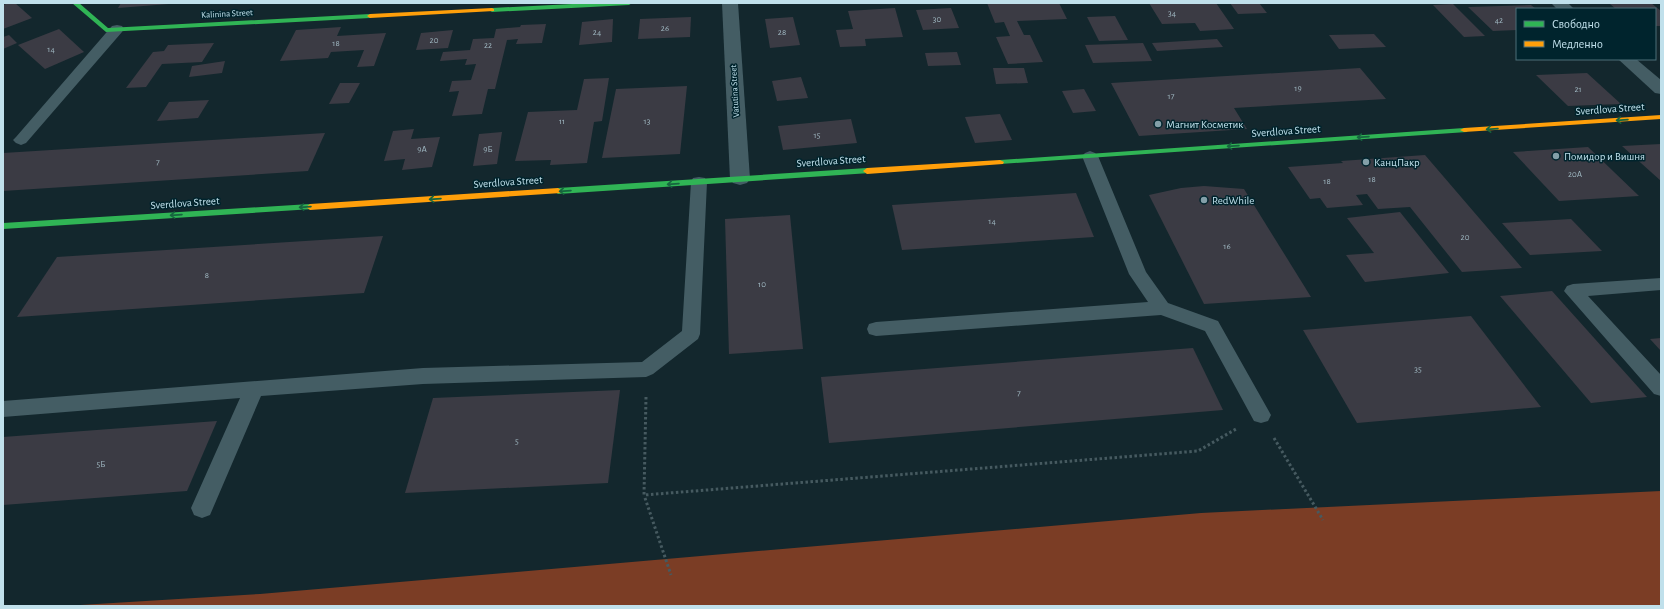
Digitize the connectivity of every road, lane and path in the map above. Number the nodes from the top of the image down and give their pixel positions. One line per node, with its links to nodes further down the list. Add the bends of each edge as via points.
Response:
1 (75, 3): 4 (street, Kalinina Street, via 106,30)
2 (629, 3): 4 (street, Kalinina Street)
3 (730, 3): 10 (street, Vatutina Street)
4 (117, 29): 8 (lane)
5 (1627, 60): 6 (street)
6 (1661, 88)
7 (1661, 117): 9 (street, Sverdlova Street, one-way to 9)
8 (22, 140)
9 (1090, 156): 10 (street, Sverdlova Street); 14 (lane, via 1138,274)
10 (740, 179): 11 (street, Sverdlova Street)
11 (699, 182): 12 (street, Sverdlova Street, one-way to 12); 16 (lane, via 691,334)
12 (3, 226)
13 (1661, 284): 17 (lane, via 1573,290)
14 (1162, 308): 15 (lane); 20 (lane, via 1212,326)
15 (876, 329)
16 (646, 369): 18 (lane, via 423,376); 20 (path, via 644,495 1198,451)
17 (1661, 388)
18 (254, 390): 19 (lane); 22 (lane)
19 (3, 409)
20 (1260, 415): 23 (path)
21 (645, 498): 24 (path)
22 (202, 508)
23 (1323, 520)
24 (671, 575)

